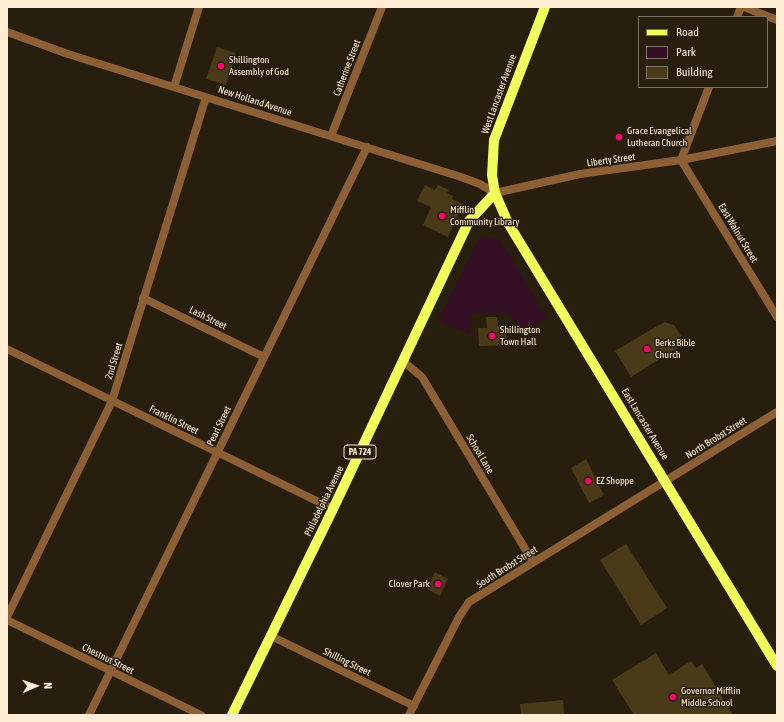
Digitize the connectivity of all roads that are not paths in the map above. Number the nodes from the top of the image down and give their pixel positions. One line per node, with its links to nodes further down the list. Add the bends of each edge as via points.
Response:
1 (199, 7): 8 (street)
2 (382, 7): 11 (street, Catherine Street)
3 (545, 7): 15 (main road, West Lancaster Avenue, via 494,140 492,175)
4 (742, 7): 5 (street); 6 (street)
5 (738, 16)
6 (766, 16)
7 (7, 32): 8 (street, New Holland Avenue, via 68,54)
8 (174, 86): 10 (street, New Holland Avenue)
9 (709, 88): 14 (street)
10 (206, 97): 11 (street, New Holland Avenue); 16 (street, 2nd Street)
11 (331, 136): 13 (street, New Holland Avenue)
12 (777, 141): 14 (street, Liberty Street)
13 (367, 147): 15 (street, New Holland Avenue, via 461,176); 19 (street, Pearl Street)
14 (681, 160): 15 (street, Liberty Street, via 595,172); 17 (street, East Walnut Street)
15 (495, 193): 20 (main road, Philadelphia Avenue / PA 724, via 469,221); 24 (main road, East Lancaster Avenue, via 508,223)
16 (143, 298): 19 (street, Lash Street); 21 (street, 2nd Street)
17 (777, 316)
18 (7, 349): 21 (street, Franklin Street)
19 (264, 357): 23 (street, Pearl Street)
20 (404, 362): 25 (main road, Philadelphia Avenue / PA 724); 26 (street, School Lane, via 422,377)
21 (112, 401): 23 (street, Franklin Street); 27 (street, 2nd Street)
22 (777, 412): 24 (street, North Brobst Street)
23 (217, 452): 25 (street, Franklin Street); 30 (street, Pearl Street)
24 (665, 481): 26 (street, South Brobst Street); 29 (main road, East Lancaster Avenue)
25 (333, 508): 28 (main road, Philadelphia Avenue / PA 724)
26 (533, 562): 31 (street, South Brobst Street, via 470,602 459,617)
27 (7, 619): 30 (street, Chestnut Street)
28 (271, 636): 31 (street, Shilling Street); 34 (main road, Philadelphia Avenue / PA 724)
29 (777, 666)
30 (110, 671): 32 (street, Pearl Street); 33 (street, Chestnut Street)
31 (414, 706): 35 (street, South Brobst Street)
32 (89, 715)
33 (201, 715)
34 (232, 715)
35 (409, 715)

